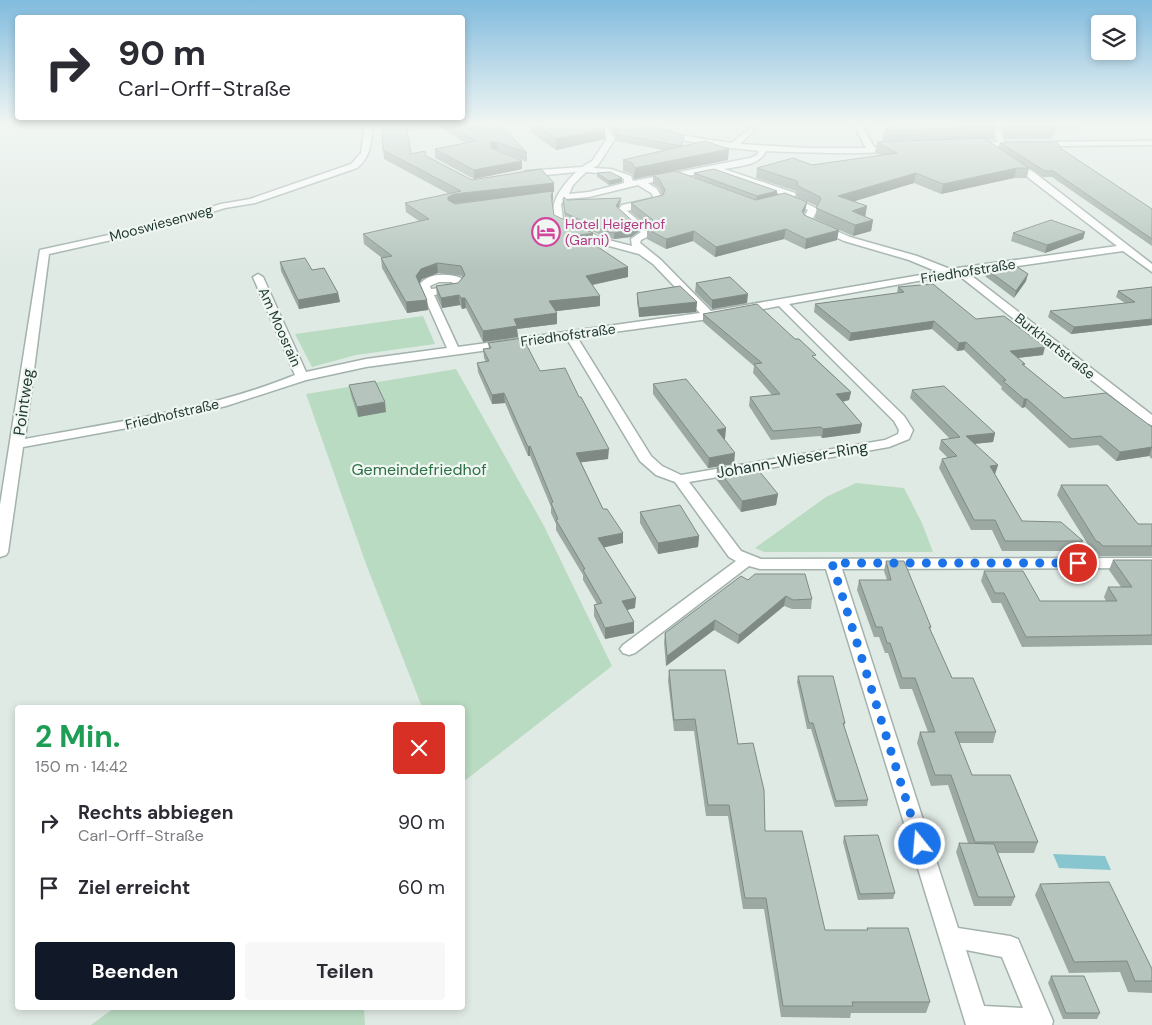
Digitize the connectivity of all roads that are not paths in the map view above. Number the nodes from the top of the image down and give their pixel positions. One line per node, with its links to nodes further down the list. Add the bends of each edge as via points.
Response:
1 (336, 173): 17 (street, Mooswiesenweg, via 259,199 148,229)
2 (535, 173): 8 (street)
3 (580, 173): 13 (street)
4 (613, 173): 12 (street, via 628,178)
5 (692, 173): 9 (street)
6 (729, 173): 14 (street, via 792,195)
7 (1029, 173): 16 (street)
8 (520, 174)
9 (677, 176): 10 (street); 11 (street)
10 (694, 182)
11 (641, 183): 12 (street); 18 (street, via 654,191 659,200 625,207 622,211 646,231 635,244)
12 (629, 185): 13 (street, via 595,194)
13 (560, 196): 18 (street, via 558,221 601,241)
14 (784, 197): 15 (street); 20 (street, via 813,209 806,221 847,239)
15 (765, 202)
16 (1124, 248): 19 (street); 20 (street, Friedhofstraße)
17 (44, 252): 29 (street, Pointweg)
18 (643, 252): 24 (street, via 657,262)
19 (1152, 269)
20 (955, 272): 23 (street, Friedhofstraße); 28 (street, Burkhartstraße)
21 (258, 276): 27 (street, Am Moosrain)
22 (428, 293): 26 (street)
23 (781, 302): 24 (street, Friedhofstraße); 30 (street, Johann-Wieser-Ring, via 899,419 906,430 904,436 889,443)
24 (709, 316): 25 (street, Friedhofstraße)
25 (570, 335): 26 (street, Friedhofstraße); 30 (street, via 645,458 653,468)
26 (454, 351): 27 (street, Friedhofstraße, via 366,363)
27 (302, 377): 29 (street, Friedhofstraße, via 221,403 160,418)
28 (1152, 421)
29 (17, 444): 31 (street, Pointweg)
30 (680, 479): 32 (street, via 735,554)
31 (0, 552)
32 (747, 560): 33 (street, via 760,564); 35 (street)
33 (832, 563): 34 (street); 36 (street)
34 (1152, 563)
35 (629, 650)
36 (950, 937): 36 (street, via 975,1018 1041,1020 1010,947)

